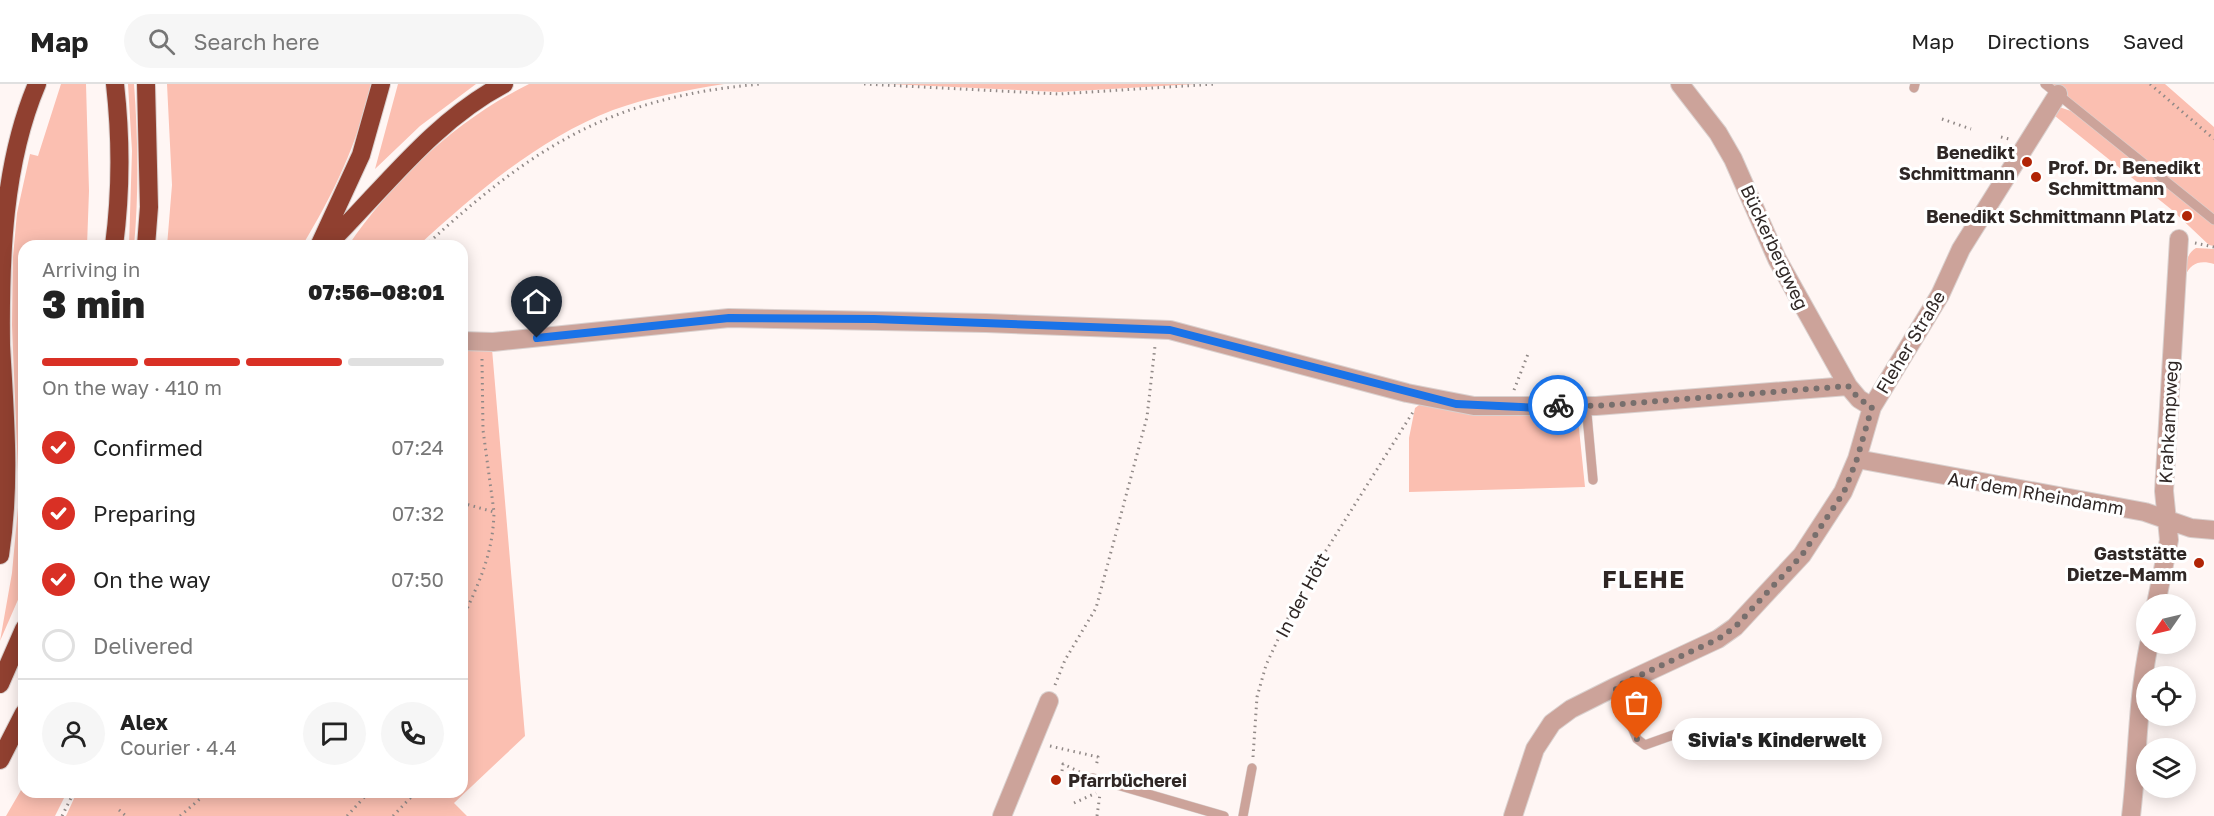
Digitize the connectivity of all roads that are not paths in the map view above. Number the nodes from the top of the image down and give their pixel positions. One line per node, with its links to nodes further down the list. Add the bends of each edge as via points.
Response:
1 (37, 84): 22 (highway, via 19,142 3,231 0,288 8,475)
2 (115, 84): 10 (highway, via 119,115)
3 (146, 84): 11 (highway)
4 (381, 84): 12 (highway, via 361,155)
5 (504, 84): 13 (highway, via 430,138)
6 (1680, 84): 15 (street, Bückerbergweg, via 1733,159 1776,259)
7 (2051, 89): 8 (lane); 17 (street, Fleher Straße, via 1961,249 1940,295)
8 (2214, 220)
9 (2179, 239): 20 (street, Krahkampweg, via 2164,491)
10 (114, 240)
11 (146, 240)
12 (323, 240)
13 (332, 240)
14 (468, 341): 16 (street, via 729,318 1170,330 1456,404)
15 (1848, 386): 16 (street); 17 (street, Bückerbergweg)
16 (1586, 404): 19 (lane)
17 (1872, 407): 18 (street, Fleher Straße)
18 (1857, 459): 20 (street, Auf dem Rheindamm, via 2145,512); 27 (street, Fleher Straße, via 1844,492 1802,555 1735,627 1718,639)
19 (1593, 480)
20 (2167, 520): 21 (street, Auf dem Rheindamm); 23 (street, Krahkampweg, via 2169,540)
21 (2214, 530)
22 (0, 555)
23 (2158, 594)
24 (18, 643): 26 (highway)
25 (2147, 654): 38 (street)
26 (0, 684)
27 (1615, 687): 30 (lane, via 1637,739 1645,745); 37 (street, Fleher Straße, via 1572,709 1545,731 1535,749)
28 (1049, 701): 34 (street)
29 (18, 726): 31 (highway)
30 (1687, 730)
31 (0, 760)
32 (1252, 768): 36 (lane)
33 (1093, 778): 35 (lane)
34 (1002, 816)
35 (1224, 816)
36 (1243, 816)
37 (1513, 816)
38 (2131, 816)

